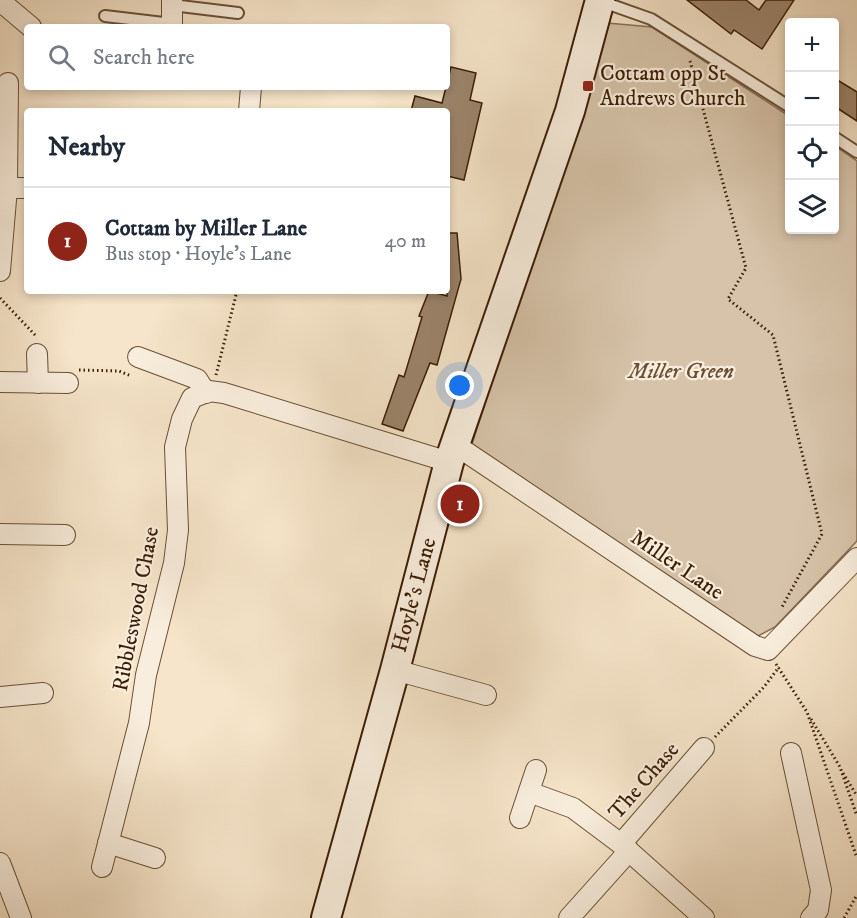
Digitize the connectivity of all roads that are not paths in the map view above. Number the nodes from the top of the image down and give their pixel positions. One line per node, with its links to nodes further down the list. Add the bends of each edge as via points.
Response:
1 (600, 1): 9 (lane, via 651,19); 21 (street, Hoyle's Lane, via 570,111)
2 (0, 2): 6 (street)
3 (238, 13): 4 (lane)
4 (172, 14): 5 (lane)
5 (105, 16)
6 (27, 24)
7 (8, 83): 13 (street)
8 (249, 90): 10 (street)
9 (785, 104)
10 (249, 108)
11 (839, 140): 12 (lane)
12 (857, 152)
13 (17, 188): 14 (street)
14 (0, 271)
15 (37, 354): 18 (street)
16 (138, 357): 20 (street, via 197,379)
17 (0, 382): 18 (street)
18 (38, 383): 19 (street)
19 (68, 383)
20 (210, 392): 21 (street); 34 (street, Ribbleswood Chase, via 192,399 182,418 175,447 178,530 174,562)
21 (452, 453): 24 (street, Miller Lane, via 754,646 768,650); 25 (street, Hoyle's Lane)
22 (0, 534): 23 (street)
23 (65, 535)
24 (856, 561)
25 (395, 670): 27 (street); 41 (street, Hoyle's Lane)
26 (43, 693): 28 (street)
27 (486, 695)
28 (0, 697)
29 (704, 748): 35 (street, The Chase)
30 (791, 753): 44 (street, via 821,890 818,910)
31 (536, 770): 32 (street)
32 (529, 792): 33 (street); 35 (street, The Chase, via 573,807)
33 (520, 818)
34 (108, 843): 36 (street); 38 (street, Ribbleswood Chase)
35 (625, 848): 42 (street, The Chase); 43 (street, The Chase)
36 (155, 858)
37 (0, 863): 39 (street)
38 (102, 867)
39 (4, 886): 40 (street)
40 (21, 918)
41 (326, 918)
42 (569, 918)
43 (704, 918)
44 (811, 918)

